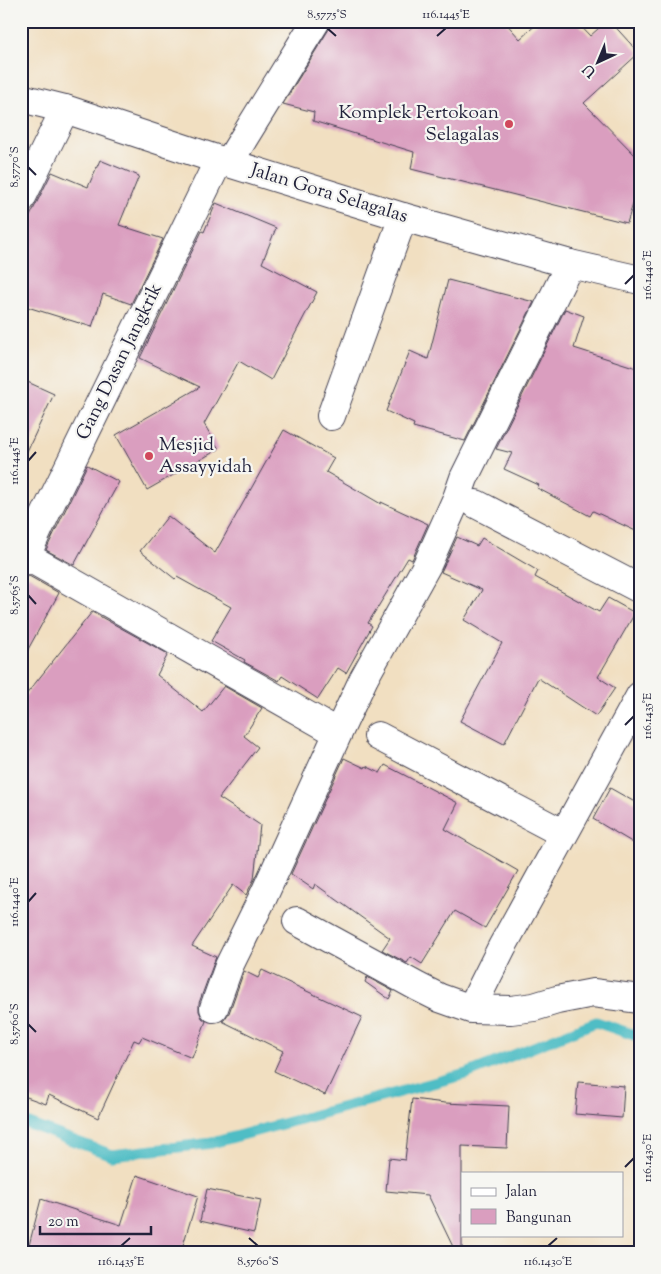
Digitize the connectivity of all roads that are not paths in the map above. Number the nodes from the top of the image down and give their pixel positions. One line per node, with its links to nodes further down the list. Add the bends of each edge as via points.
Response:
1 (316, 21): 4 (street, Gang Dasan Jangkrik)
2 (21, 98): 3 (street, Jalan Gora Selagalas)
3 (65, 109): 4 (street, Jalan Gora Selagalas); 5 (street)
4 (224, 161): 6 (street, Jalan Gora Selagalas); 11 (street, Gang Dasan Jangkrik)
5 (21, 199)
6 (402, 217): 7 (street, Jalan Gora Selagalas); 9 (street)
7 (570, 264): 8 (street, Jalan Gora Selagalas); 14 (street, via 464,478 427,564 364,678)
8 (640, 280)
9 (331, 416)
10 (476, 504): 12 (street)
11 (24, 560): 14 (street)
12 (640, 589)
13 (640, 696): 16 (street)
14 (338, 733): 19 (street, via 229,966)
15 (378, 736): 16 (street)
16 (564, 834): 20 (street)
17 (297, 921): 20 (street, via 440,998)
18 (640, 1000): 20 (street, via 593,993 511,1010)
19 (214, 1008)
20 (472, 1008)

